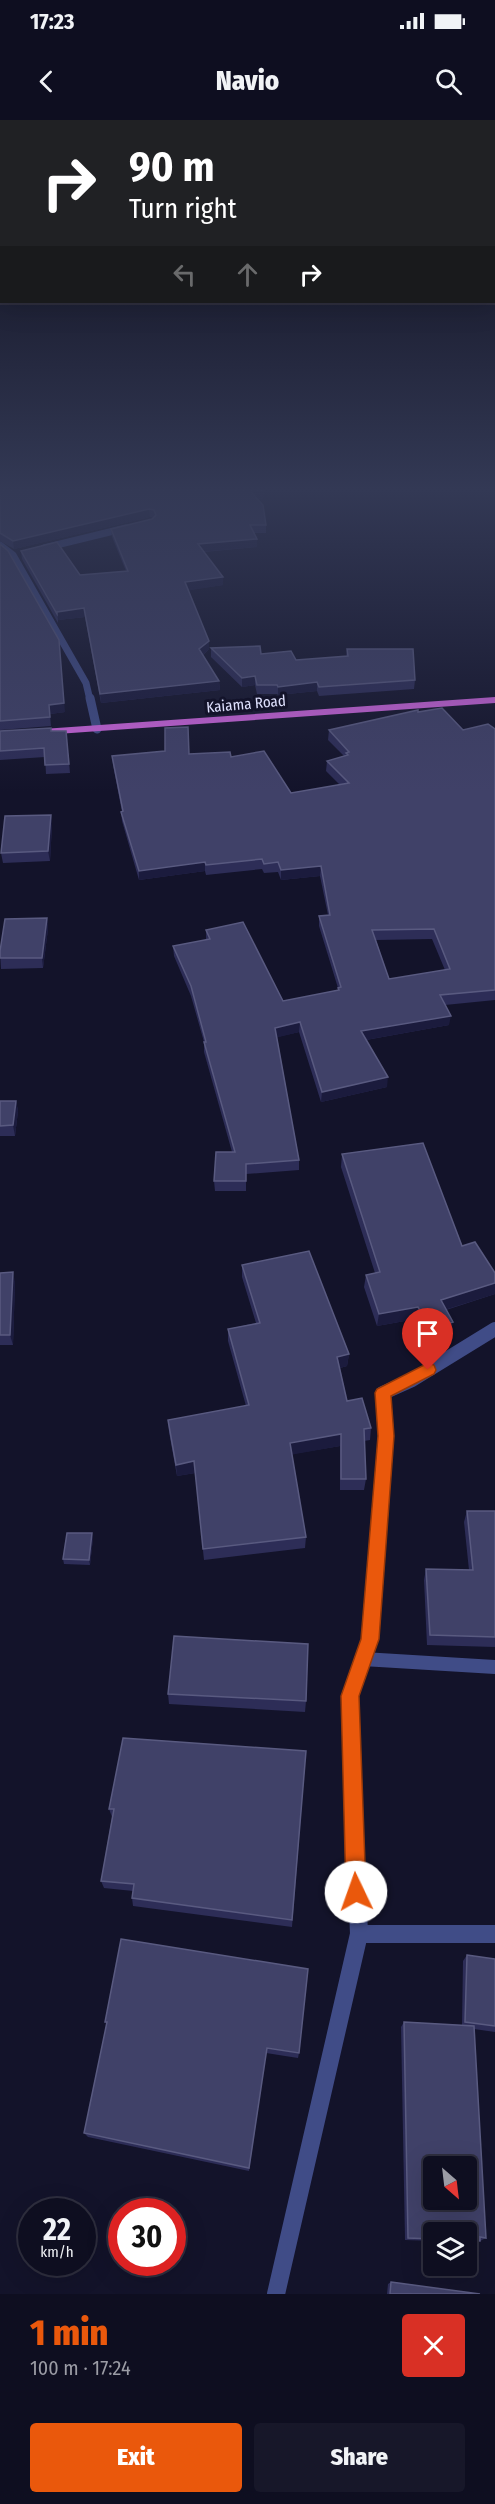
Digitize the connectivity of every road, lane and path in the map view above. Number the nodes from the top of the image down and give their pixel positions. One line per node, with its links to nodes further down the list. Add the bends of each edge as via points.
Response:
1 (32, 588): 3 (street, via 86,683)
2 (495, 700): 3 (highway, Kaiama Road)
3 (97, 729): 4 (highway, Kaiama Road)
4 (0, 735)
5 (495, 1329): 6 (street, via 412,1380 383,1393 386,1436 370,1639)
6 (363, 1659): 7 (street); 8 (street, via 350,1696)
7 (495, 1667)
8 (359, 1934): 9 (street); 10 (street)
9 (495, 1934)
10 (276, 2294)

